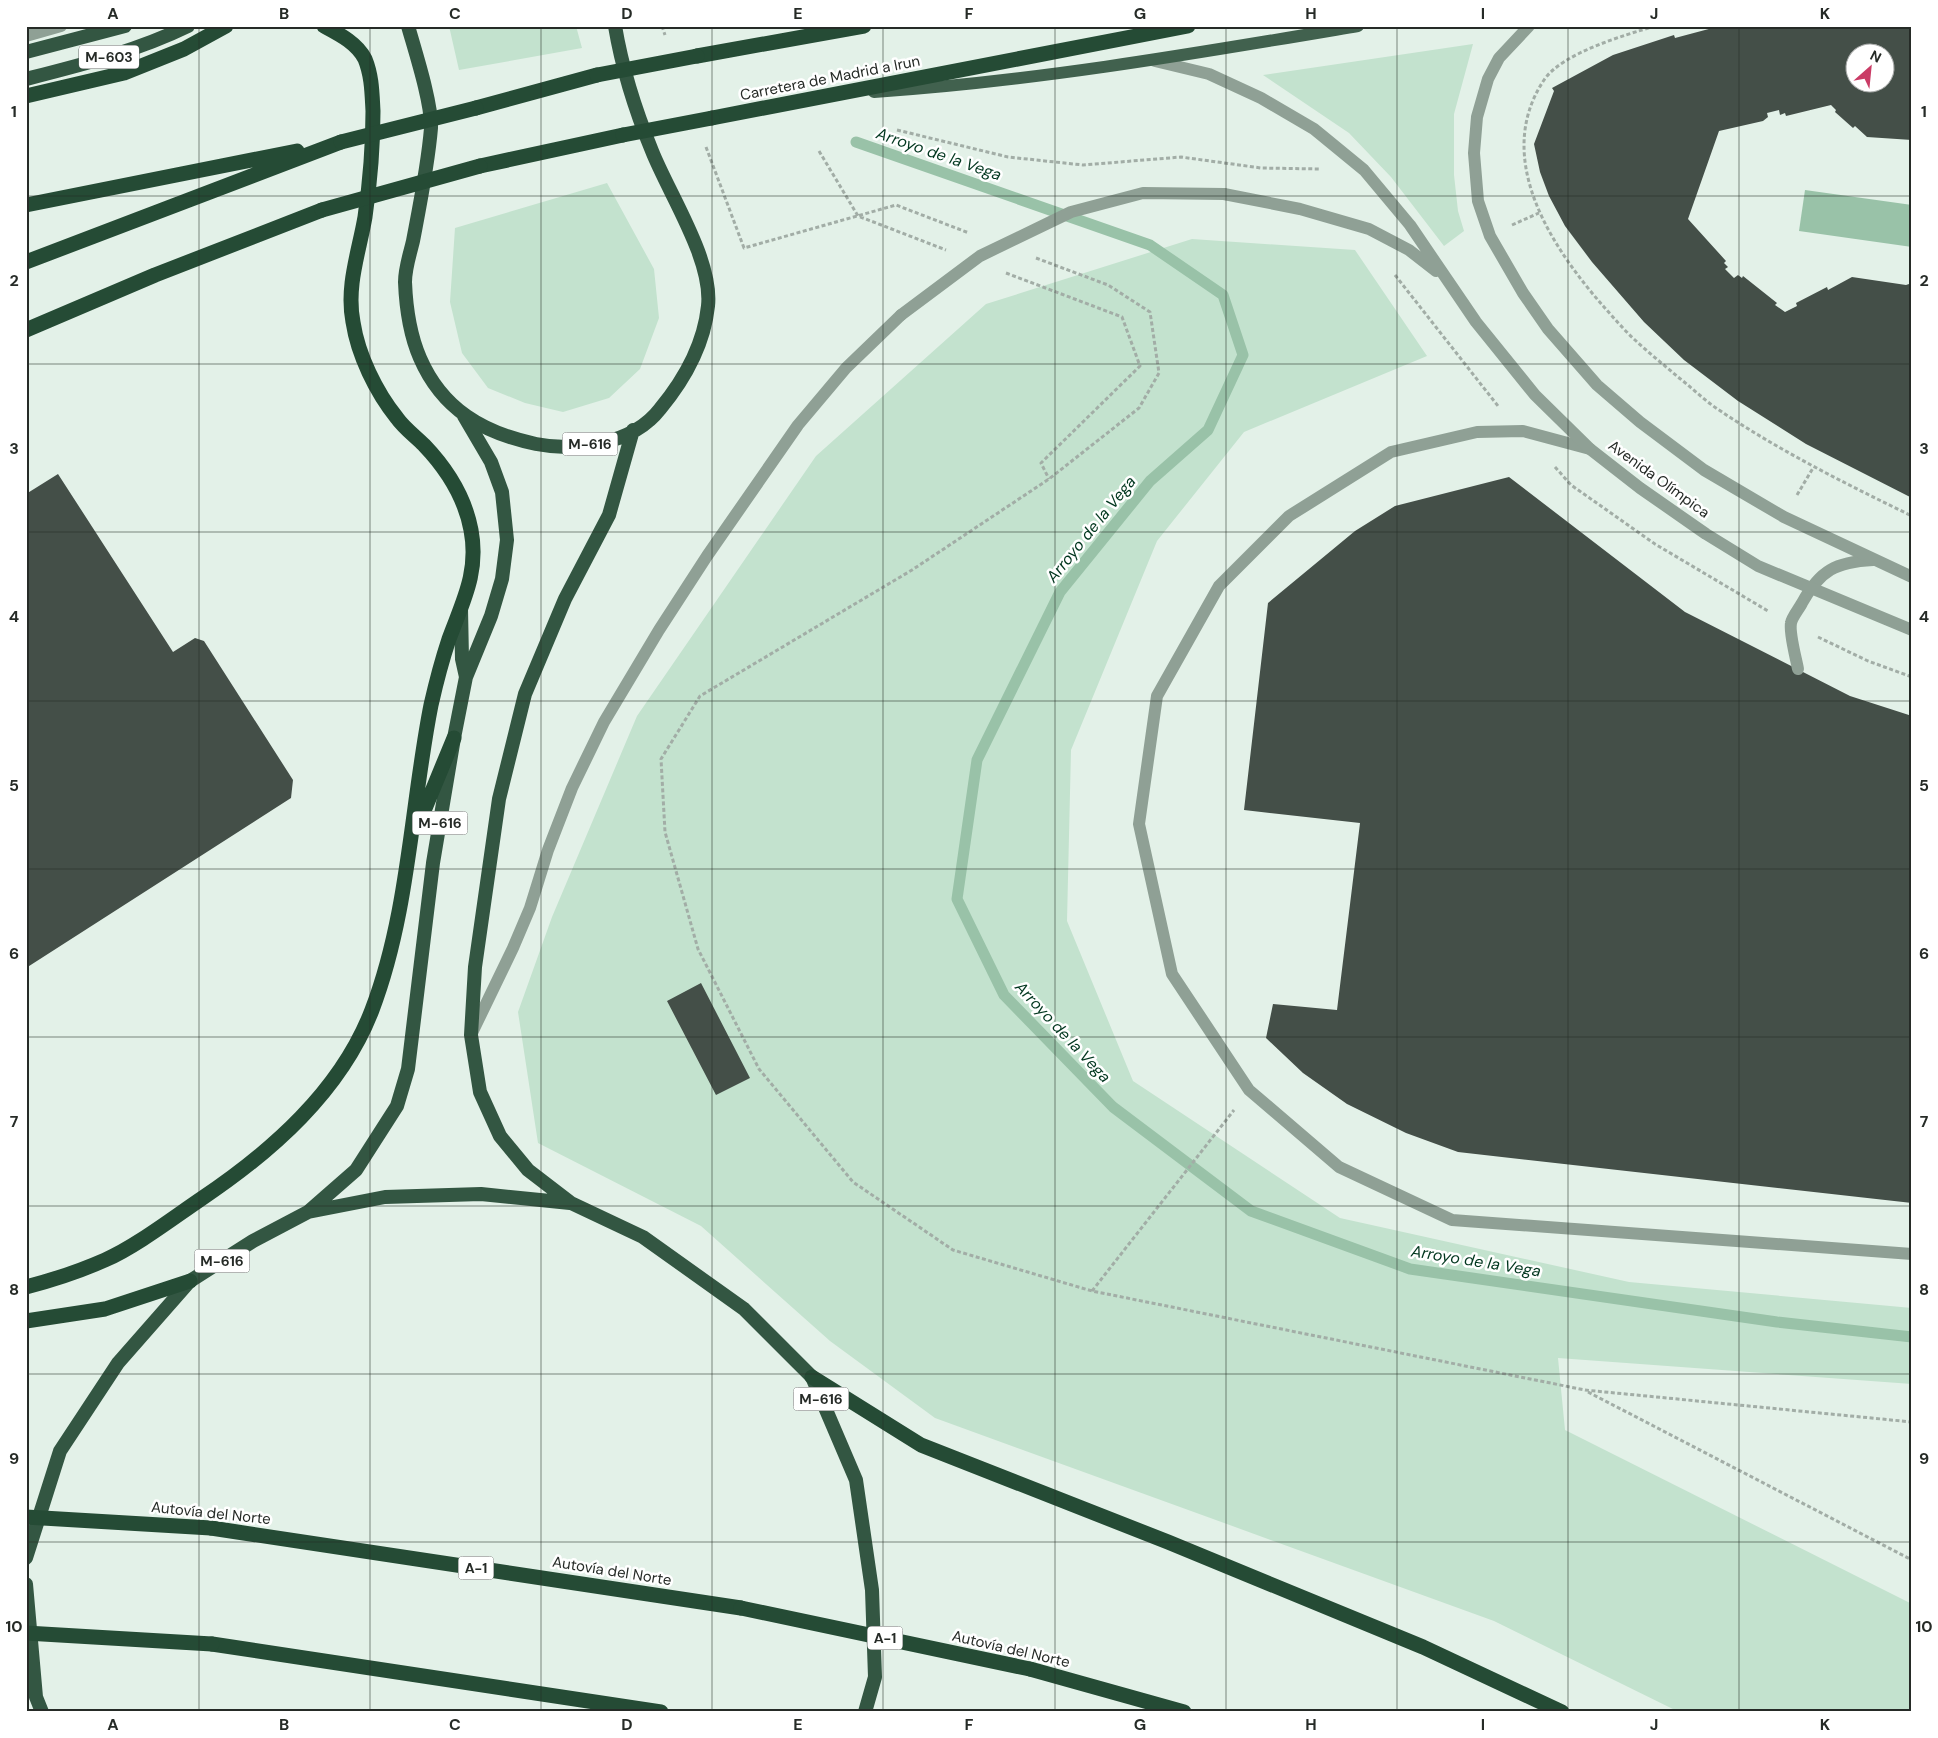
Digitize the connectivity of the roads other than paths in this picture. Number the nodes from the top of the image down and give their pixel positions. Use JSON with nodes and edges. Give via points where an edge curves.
{"nodes":[{"id":1,"x":61,"y":26,"type":"edge"},
{"id":2,"x":125,"y":26,"type":"edge"},
{"id":3,"x":188,"y":26,"type":"edge"},
{"id":4,"x":226,"y":26,"type":"edge"},
{"id":5,"x":324,"y":26,"type":"edge"},
{"id":6,"x":615,"y":26,"type":"edge"},
{"id":7,"x":850,"y":26,"type":"edge"},
{"id":8,"x":864,"y":26,"type":"edge"},
{"id":9,"x":1188,"y":26,"type":"edge"},
{"id":10,"x":1358,"y":26,"type":"edge"},
{"id":11,"x":1529,"y":26,"type":"edge"},
{"id":12,"x":407,"y":27,"type":"edge"},
{"id":13,"x":831,"y":31,"type":"junction"},
{"id":14,"x":26,"y":36,"type":"edge"},
{"id":15,"x":26,"y":52,"type":"edge"},
{"id":16,"x":1155,"y":61,"type":"junction"},
{"id":17,"x":26,"y":79,"type":"edge"},
{"id":18,"x":839,"y":95,"type":"junction"},
{"id":19,"x":26,"y":96,"type":"edge"},
{"id":20,"x":340,"y":142,"type":"junction"},
{"id":21,"x":26,"y":205,"type":"edge"},
{"id":22,"x":26,"y":262,"type":"edge"},
{"id":23,"x":1446,"y":278,"type":"junction"},
{"id":24,"x":26,"y":330,"type":"edge"},
{"id":25,"x":463,"y":415,"type":"junction"},
{"id":26,"x":633,"y":430,"type":"junction"},
{"id":27,"x":1590,"y":449,"type":"junction"},
{"id":28,"x":1873,"y":560,"type":"junction"},
{"id":29,"x":1912,"y":577,"type":"edge"},
{"id":30,"x":1810,"y":589,"type":"junction"},
{"id":31,"x":461,"y":608,"type":"junction"},
{"id":32,"x":1912,"y":630,"type":"edge"},
{"id":33,"x":1798,"y":669,"type":"dead end"},
{"id":34,"x":466,"y":677,"type":"junction"},
{"id":35,"x":454,"y":738,"type":"junction"},
{"id":36,"x":410,"y":844,"type":"junction"},
{"id":37,"x":471,"y":1035,"type":"junction"},
{"id":38,"x":571,"y":1203,"type":"junction"},
{"id":39,"x":308,"y":1212,"type":"junction"},
{"id":40,"x":1912,"y":1254,"type":"edge"},
{"id":41,"x":190,"y":1281,"type":"junction"},
{"id":42,"x":26,"y":1287,"type":"edge"},
{"id":43,"x":26,"y":1321,"type":"edge"},
{"id":44,"x":812,"y":1377,"type":"junction"},
{"id":45,"x":26,"y":1517,"type":"edge"},
{"id":46,"x":26,"y":1558,"type":"edge"},
{"id":47,"x":26,"y":1584,"type":"edge"},
{"id":48,"x":26,"y":1633,"type":"edge"},
{"id":49,"x":42,"y":1712,"type":"edge"},
{"id":50,"x":661,"y":1712,"type":"edge"},
{"id":51,"x":865,"y":1712,"type":"edge"},
{"id":52,"x":1184,"y":1712,"type":"edge"},
{"id":53,"x":1562,"y":1712,"type":"edge"}],
"edges":[{"from":1,"to":14,"type":"street"},
{"from":2,"to":15,"type":"highway","number":"M-603"},
{"from":3,"to":17,"type":"highway","number":"M-603","via":[[100,60]]},
{"from":4,"to":19,"type":"highway","via":[[184,49],[124,73]]},
{"from":5,"to":31,"type":"highway","via":[[344,36],[364,57],[372,84],[373,152],[351,287],[352,321],[362,355],[392,411],[427,448],[464,502],[474,554],[471,583]]},
{"from":6,"to":26,"type":"highway","number":"M-616","via":[[633,97],[651,150],[704,269],[708,305],[700,339],[675,391],[654,416]]},
{"from":7,"to":13,"type":"main road"},
{"from":8,"to":13,"type":"highway"},
{"from":9,"to":18,"type":"highway","name":"Carretera de Madrid a Irun"},
{"from":10,"to":16,"type":"main road"},
{"from":11,"to":28,"type":"street","via":[[1499,58],[1488,79],[1477,117],[1474,153],[1478,201],[1490,236],[1523,294],[1548,329],[1597,385],[1640,422],[1712,475],[1784,517]]},
{"from":12,"to":25,"type":"highway","number":"M-616","via":[[422,76],[431,125],[405,279],[408,318],[420,358],[442,396]]},
{"from":13,"to":20,"type":"highway","bridge":true,"via":[[597,75]]},
{"from":16,"to":18,"type":"main road","via":[[941,88]]},
{"from":16,"to":23,"type":"street","name":"Avenida Olímpica","via":[[1209,74],[1314,128],[1364,170],[1410,225]]},
{"from":18,"to":24,"type":"highway","name":"Carretera de Madrid a Irun","bridge":true,"via":[[623,135],[480,166],[322,210],[155,275]]},
{"from":20,"to":21,"type":"highway"},
{"from":20,"to":22,"type":"highway"},
{"from":23,"to":27,"type":"street","name":"Avenida Olímpica","via":[[1476,322],[1535,395]]},
{"from":23,"to":37,"type":"street","bridge":true,"via":[[1410,250],[1369,229],[1300,209],[1224,194],[1143,193],[1071,212],[980,256],[901,315],[846,368],[798,425],[707,556],[604,722],[572,788],[519,932]]},
{"from":25,"to":26,"type":"highway","number":"M-616","via":[[503,437],[540,445],[602,443]]},
{"from":25,"to":34,"type":"highway","number":"M-616","via":[[491,462],[502,492],[507,540],[502,579],[491,616]]},
{"from":26,"to":37,"type":"highway","number":"M-616","via":[[609,515],[565,599],[525,694],[499,799],[475,967]]},
{"from":27,"to":30,"type":"street","name":"Avenida Olímpica","via":[[1640,488],[1714,538],[1758,566]]},
{"from":27,"to":40,"type":"street","via":[[1523,431],[1477,432],[1391,452],[1288,516],[1219,586],[1157,696],[1138,824],[1172,974],[1249,1090],[1339,1167],[1452,1220]]},
{"from":28,"to":29,"type":"street"},
{"from":28,"to":30,"type":"street","via":[[1836,564]]},
{"from":30,"to":32,"type":"street","name":"Avenida Olímpica"},
{"from":30,"to":33,"type":"street","via":[[1791,624]]},
{"from":31,"to":34,"type":"highway","via":[[462,659]]},
{"from":31,"to":36,"type":"highway","via":[[432,704]]},
{"from":34,"to":35,"type":"highway","number":"M-616"},
{"from":35,"to":36,"type":"highway"},
{"from":35,"to":39,"type":"highway","number":"M-616","via":[[433,863],[408,1069],[397,1106],[356,1170]]},
{"from":36,"to":42,"type":"highway","via":[[386,966],[371,1014],[327,1088],[296,1123],[244,1170],[177,1215],[108,1260]]},
{"from":37,"to":38,"type":"highway","number":"M-616","via":[[480,1092],[500,1136],[528,1170]]},
{"from":38,"to":39,"type":"highway","number":"M-616","via":[[481,1194],[385,1197]]},
{"from":38,"to":44,"type":"highway","number":"M-616","via":[[643,1238],[744,1309]]},
{"from":39,"to":41,"type":"highway","number":"M-616"},
{"from":41,"to":43,"type":"highway","via":[[105,1309]]},
{"from":41,"to":46,"type":"highway","number":"M-616","via":[[118,1363],[60,1451]]},
{"from":44,"to":51,"type":"highway","number":"M-616","via":[[856,1480],[872,1590],[875,1677]]},
{"from":44,"to":53,"type":"highway","via":[[921,1445],[1414,1643]]},
{"from":45,"to":52,"type":"highway","name":"Autovía del Norte","number":"A-1","bridge":true,"via":[[211,1528],[741,1608],[1030,1669]]},
{"from":47,"to":49,"type":"highway","via":[[36,1697]]},
{"from":48,"to":50,"type":"highway","bridge":true,"via":[[212,1644]]}]}
